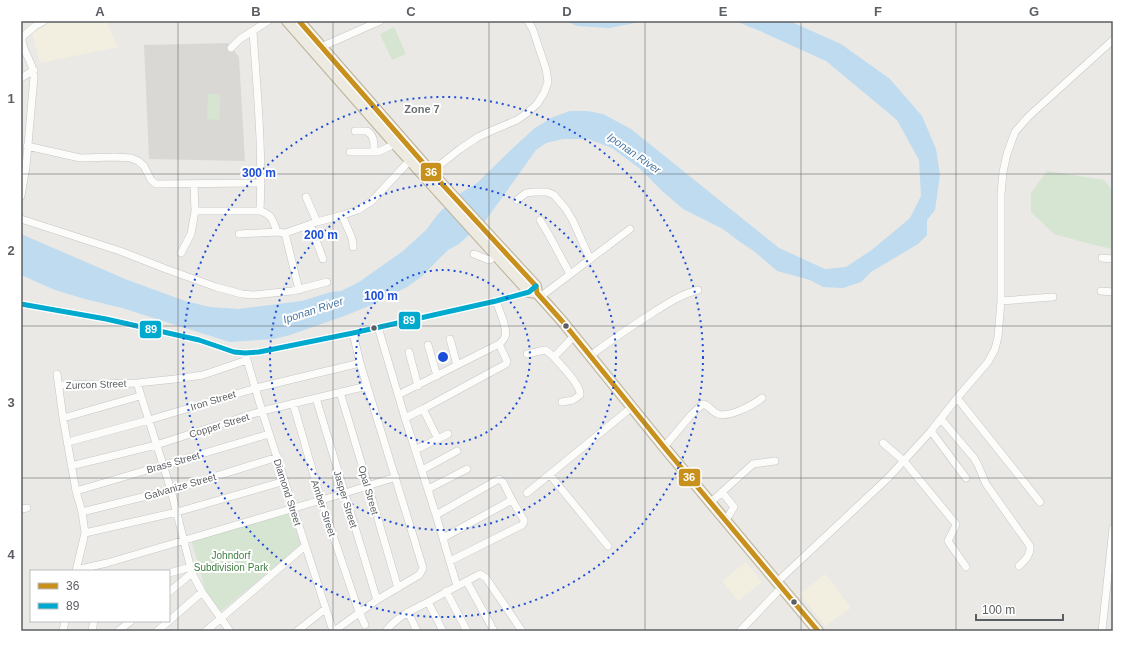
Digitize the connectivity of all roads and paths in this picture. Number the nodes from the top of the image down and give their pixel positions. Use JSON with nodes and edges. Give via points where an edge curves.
{"nodes":[{"id":1,"x":268,"y":21,"type":"edge"},
{"id":2,"x":287,"y":21,"type":"edge"},
{"id":3,"x":299,"y":21,"type":"edge"},
{"id":4,"x":380,"y":21,"type":"edge"},
{"id":5,"x":528,"y":21,"type":"edge"},
{"id":6,"x":41,"y":22,"type":"edge"},
{"id":7,"x":253,"y":31,"type":"junction"},
{"id":8,"x":21,"y":36,"type":"edge"},
{"id":9,"x":1113,"y":40,"type":"edge"},
{"id":10,"x":321,"y":47,"type":"junction"},
{"id":11,"x":231,"y":48,"type":"dead end"},
{"id":12,"x":24,"y":53,"type":"edge"},
{"id":13,"x":34,"y":70,"type":"junction"},
{"id":14,"x":21,"y":78,"type":"edge"},
{"id":15,"x":355,"y":131,"type":"dead end"},
{"id":16,"x":395,"y":144,"type":"junction"},
{"id":17,"x":27,"y":146,"type":"junction"},
{"id":18,"x":350,"y":152,"type":"dead end"},
{"id":19,"x":374,"y":152,"type":"junction"},
{"id":20,"x":413,"y":157,"type":"junction"},
{"id":21,"x":432,"y":172,"type":"junction"},
{"id":22,"x":194,"y":184,"type":"junction"},
{"id":23,"x":261,"y":184,"type":"junction"},
{"id":24,"x":442,"y":189,"type":"junction"},
{"id":25,"x":21,"y":196,"type":"edge"},
{"id":26,"x":306,"y":197,"type":"dead end"},
{"id":27,"x":517,"y":200,"type":"dead end"},
{"id":28,"x":195,"y":210,"type":"junction"},
{"id":29,"x":260,"y":211,"type":"junction"},
{"id":30,"x":343,"y":215,"type":"junction"},
{"id":31,"x":21,"y":219,"type":"edge"},
{"id":32,"x":540,"y":220,"type":"dead end"},
{"id":33,"x":314,"y":223,"type":"junction"},
{"id":34,"x":630,"y":229,"type":"dead end"},
{"id":35,"x":281,"y":232,"type":"junction"},
{"id":36,"x":239,"y":234,"type":"dead end"},
{"id":37,"x":353,"y":247,"type":"dead end"},
{"id":38,"x":181,"y":253,"type":"dead end"},
{"id":39,"x":474,"y":254,"type":"dead end"},
{"id":40,"x":496,"y":256,"type":"junction"},
{"id":41,"x":1102,"y":258,"type":"dead end"},
{"id":42,"x":323,"y":259,"type":"dead end"},
{"id":43,"x":590,"y":259,"type":"junction"},
{"id":44,"x":1113,"y":259,"type":"edge"},
{"id":45,"x":570,"y":274,"type":"junction"},
{"id":46,"x":327,"y":282,"type":"dead end"},
{"id":47,"x":299,"y":290,"type":"junction"},
{"id":48,"x":698,"y":290,"type":"dead end"},
{"id":49,"x":1101,"y":291,"type":"dead end"},
{"id":50,"x":536,"y":292,"type":"junction"},
{"id":51,"x":1113,"y":292,"type":"edge"},
{"id":52,"x":1053,"y":297,"type":"dead end"},
{"id":53,"x":496,"y":301,"type":"junction"},
{"id":54,"x":1001,"y":301,"type":"junction"},
{"id":55,"x":21,"y":304,"type":"edge"},
{"id":56,"x":378,"y":327,"type":"junction"},
{"id":57,"x":352,"y":333,"type":"junction"},
{"id":58,"x":574,"y":336,"type":"junction"},
{"id":59,"x":450,"y":339,"type":"dead end"},
{"id":60,"x":499,"y":344,"type":"junction"},
{"id":61,"x":428,"y":345,"type":"dead end"},
{"id":62,"x":409,"y":352,"type":"dead end"},
{"id":63,"x":245,"y":353,"type":"junction"},
{"id":64,"x":527,"y":354,"type":"dead end"},
{"id":65,"x":590,"y":356,"type":"junction"},
{"id":66,"x":554,"y":357,"type":"junction"},
{"id":67,"x":247,"y":360,"type":"junction"},
{"id":68,"x":360,"y":363,"type":"junction"},
{"id":69,"x":457,"y":365,"type":"junction"},
{"id":70,"x":57,"y":374,"type":"dead end"},
{"id":71,"x":437,"y":376,"type":"junction"},
{"id":72,"x":137,"y":382,"type":"junction"},
{"id":73,"x":59,"y":385,"type":"junction"},
{"id":74,"x":367,"y":386,"type":"junction"},
{"id":75,"x":418,"y":386,"type":"junction"},
{"id":76,"x":256,"y":388,"type":"junction"},
{"id":77,"x":340,"y":392,"type":"junction"},
{"id":78,"x":398,"y":395,"type":"junction"},
{"id":79,"x":140,"y":396,"type":"junction"},
{"id":80,"x":316,"y":398,"type":"junction"},
{"id":81,"x":762,"y":398,"type":"dead end"},
{"id":82,"x":957,"y":398,"type":"junction"},
{"id":83,"x":562,"y":402,"type":"dead end"},
{"id":84,"x":293,"y":403,"type":"junction"},
{"id":85,"x":632,"y":407,"type":"junction"},
{"id":86,"x":423,"y":409,"type":"junction"},
{"id":87,"x":262,"y":411,"type":"junction"},
{"id":88,"x":63,"y":418,"type":"junction"},
{"id":89,"x":405,"y":418,"type":"junction"},
{"id":90,"x":940,"y":419,"type":"junction"},
{"id":91,"x":149,"y":420,"type":"junction"},
{"id":92,"x":931,"y":431,"type":"junction"},
{"id":93,"x":270,"y":434,"type":"junction"},
{"id":94,"x":448,"y":434,"type":"dead end"},
{"id":95,"x":438,"y":439,"type":"junction"},
{"id":96,"x":68,"y":442,"type":"junction"},
{"id":97,"x":883,"y":443,"type":"dead end"},
{"id":98,"x":156,"y":444,"type":"junction"},
{"id":99,"x":664,"y":447,"type":"junction"},
{"id":100,"x":415,"y":450,"type":"junction"},
{"id":101,"x":457,"y":451,"type":"dead end"},
{"id":102,"x":278,"y":457,"type":"junction"},
{"id":103,"x":775,"y":461,"type":"dead end"},
{"id":104,"x":904,"y":461,"type":"junction"},
{"id":105,"x":164,"y":465,"type":"junction"},
{"id":106,"x":71,"y":466,"type":"junction"},
{"id":107,"x":467,"y":469,"type":"dead end"},
{"id":108,"x":422,"y":470,"type":"junction"},
{"id":109,"x":550,"y":475,"type":"junction"},
{"id":110,"x":396,"y":477,"type":"junction"},
{"id":111,"x":966,"y":478,"type":"dead end"},
{"id":112,"x":285,"y":481,"type":"junction"},
{"id":113,"x":368,"y":485,"type":"junction"},
{"id":114,"x":171,"y":490,"type":"junction"},
{"id":115,"x":428,"y":490,"type":"junction"},
{"id":116,"x":76,"y":491,"type":"junction"},
{"id":117,"x":722,"y":492,"type":"junction"},
{"id":118,"x":344,"y":493,"type":"junction"},
{"id":119,"x":527,"y":493,"type":"dead end"},
{"id":120,"x":321,"y":500,"type":"junction"},
{"id":121,"x":512,"y":500,"type":"junction"},
{"id":122,"x":710,"y":502,"type":"junction"},
{"id":123,"x":1040,"y":502,"type":"dead end"},
{"id":124,"x":294,"y":508,"type":"junction"},
{"id":125,"x":82,"y":512,"type":"junction"},
{"id":126,"x":177,"y":512,"type":"junction"},
{"id":127,"x":436,"y":515,"type":"junction"},
{"id":128,"x":726,"y":520,"type":"junction"},
{"id":129,"x":1113,"y":528,"type":"edge"},
{"id":130,"x":85,"y":533,"type":"junction"},
{"id":131,"x":443,"y":538,"type":"junction"},
{"id":132,"x":185,"y":540,"type":"junction"},
{"id":133,"x":305,"y":546,"type":"junction"},
{"id":134,"x":608,"y":546,"type":"dead end"},
{"id":135,"x":450,"y":561,"type":"junction"},
{"id":136,"x":1019,"y":566,"type":"dead end"},
{"id":137,"x":106,"y":567,"type":"edge"},
{"id":138,"x":966,"y":567,"type":"dead end"},
{"id":139,"x":76,"y":570,"type":"edge"},
{"id":140,"x":84,"y":570,"type":"edge"},
{"id":141,"x":192,"y":570,"type":"junction"},
{"id":142,"x":170,"y":573,"type":"edge"},
{"id":143,"x":467,"y":582,"type":"junction"},
{"id":144,"x":779,"y":585,"type":"junction"},
{"id":145,"x":457,"y":586,"type":"junction"},
{"id":146,"x":398,"y":588,"type":"junction"},
{"id":147,"x":170,"y":591,"type":"edge"},
{"id":148,"x":446,"y":591,"type":"junction"},
{"id":149,"x":202,"y":592,"type":"junction"},
{"id":150,"x":377,"y":600,"type":"junction"},
{"id":151,"x":428,"y":602,"type":"junction"},
{"id":152,"x":325,"y":609,"type":"junction"},
{"id":153,"x":359,"y":612,"type":"junction"},
{"id":154,"x":408,"y":612,"type":"junction"},
{"id":155,"x":220,"y":619,"type":"junction"},
{"id":156,"x":170,"y":620,"type":"edge"},
{"id":157,"x":130,"y":622,"type":"edge"},
{"id":158,"x":168,"y":622,"type":"edge"},
{"id":159,"x":365,"y":625,"type":"dead end"},
{"id":160,"x":387,"y":630,"type":"edge"},
{"id":161,"x":118,"y":631,"type":"edge"},
{"id":162,"x":157,"y":631,"type":"edge"},
{"id":163,"x":206,"y":631,"type":"edge"},
{"id":164,"x":230,"y":631,"type":"edge"},
{"id":165,"x":297,"y":631,"type":"edge"},
{"id":166,"x":333,"y":631,"type":"edge"},
{"id":167,"x":417,"y":631,"type":"edge"},
{"id":168,"x":442,"y":631,"type":"edge"},
{"id":169,"x":467,"y":631,"type":"edge"},
{"id":170,"x":494,"y":631,"type":"edge"},
{"id":171,"x":522,"y":631,"type":"edge"},
{"id":172,"x":740,"y":631,"type":"edge"},
{"id":173,"x":818,"y":631,"type":"edge"},
{"id":174,"x":1102,"y":631,"type":"edge"}],
"edges":[{"from":1,"to":7,"type":"street"},
{"from":2,"to":16,"type":"highway"},
{"from":3,"to":10,"type":"highway"},
{"from":4,"to":10,"type":"street"},
{"from":5,"to":21,"type":"street","via":[[546,69],[548,82],[544,93],[527,114],[478,137]]},
{"from":6,"to":8,"type":"street"},
{"from":7,"to":11,"type":"street"},
{"from":7,"to":23,"type":"street"},
{"from":8,"to":12,"type":"street"},
{"from":9,"to":54,"type":"street","via":[[1029,116],[1015,132],[1007,154],[1001,194]]},
{"from":10,"to":20,"type":"highway"},
{"from":12,"to":13,"type":"street"},
{"from":13,"to":14,"type":"street"},
{"from":13,"to":17,"type":"street"},
{"from":15,"to":19,"type":"street","via":[[367,131],[372,134]]},
{"from":16,"to":19,"type":"street"},
{"from":16,"to":20,"type":"highway"},
{"from":17,"to":22,"type":"street","via":[[80,158],[131,158],[144,166],[156,184]]},
{"from":17,"to":25,"type":"street"},
{"from":18,"to":19,"type":"street"},
{"from":20,"to":21,"type":"highway"},
{"from":20,"to":24,"type":"highway"},
{"from":20,"to":30,"type":"street","via":[[372,201],[358,210]]},
{"from":21,"to":24,"type":"highway"},
{"from":22,"to":23,"type":"street"},
{"from":22,"to":28,"type":"street"},
{"from":23,"to":29,"type":"street"},
{"from":24,"to":40,"type":"highway"},
{"from":24,"to":50,"type":"highway","via":[[496,243]]},
{"from":26,"to":33,"type":"street"},
{"from":27,"to":43,"type":"street","via":[[526,193],[547,192],[554,195],[566,208]]},
{"from":28,"to":29,"type":"street"},
{"from":28,"to":38,"type":"street","via":[[191,234]]},
{"from":29,"to":35,"type":"street","via":[[272,217]]},
{"from":30,"to":33,"type":"street"},
{"from":30,"to":37,"type":"street","via":[[346,227],[353,238]]},
{"from":31,"to":47,"type":"street","via":[[120,251],[231,292],[253,295]]},
{"from":32,"to":45,"type":"street"},
{"from":33,"to":35,"type":"street"},
{"from":33,"to":42,"type":"street"},
{"from":34,"to":43,"type":"street"},
{"from":35,"to":36,"type":"street"},
{"from":35,"to":47,"type":"street"},
{"from":39,"to":40,"type":"street","via":[[489,260]]},
{"from":40,"to":50,"type":"highway"},
{"from":41,"to":44,"type":"street"},
{"from":43,"to":45,"type":"street"},
{"from":45,"to":50,"type":"street"},
{"from":46,"to":47,"type":"street"},
{"from":48,"to":65,"type":"street","via":[[686,293],[665,305]]},
{"from":49,"to":51,"type":"street"},
{"from":50,"to":53,"type":"street"},
{"from":50,"to":58,"type":"highway"},
{"from":52,"to":54,"type":"street"},
{"from":53,"to":56,"type":"street"},
{"from":53,"to":60,"type":"street","via":[[506,330],[505,338]]},
{"from":54,"to":82,"type":"street","via":[[995,349],[984,367]]},
{"from":55,"to":63,"type":"street","via":[[106,319]]},
{"from":56,"to":57,"type":"street"},
{"from":56,"to":78,"type":"street"},
{"from":57,"to":63,"type":"street"},
{"from":57,"to":68,"type":"street"},
{"from":58,"to":65,"type":"highway"},
{"from":58,"to":66,"type":"street"},
{"from":59,"to":69,"type":"street"},
{"from":60,"to":69,"type":"street"},
{"from":60,"to":86,"type":"street","via":[[506,364]]},
{"from":61,"to":71,"type":"street"},
{"from":62,"to":75,"type":"street"},
{"from":63,"to":67,"type":"street","name":"Diamond Street"},
{"from":64,"to":66,"type":"street","via":[[545,350]]},
{"from":65,"to":85,"type":"highway"},
{"from":66,"to":83,"type":"street","via":[[580,391],[580,395],[573,400]]},
{"from":67,"to":72,"type":"street","name":"Zurcon Street","via":[[203,375]]},
{"from":67,"to":76,"type":"street","name":"Diamond Street"},
{"from":68,"to":74,"type":"street"},
{"from":68,"to":76,"type":"street","name":"Iron Street"},
{"from":69,"to":71,"type":"street"},
{"from":70,"to":73,"type":"street"},
{"from":71,"to":75,"type":"street"},
{"from":72,"to":73,"type":"street","name":"Zurcon Street"},
{"from":72,"to":79,"type":"street"},
{"from":73,"to":88,"type":"street","name":"Zurcon Street"},
{"from":74,"to":77,"type":"street","name":"Copper Street"},
{"from":74,"to":110,"type":"street"},
{"from":75,"to":78,"type":"street"},
{"from":76,"to":87,"type":"street","name":"Diamond Street"},
{"from":76,"to":91,"type":"street","name":"Iron Street"},
{"from":77,"to":80,"type":"street","name":"Copper Street"},
{"from":77,"to":113,"type":"street","name":"Opal Street"},
{"from":78,"to":89,"type":"street"},
{"from":79,"to":88,"type":"street"},
{"from":79,"to":91,"type":"street"},
{"from":80,"to":84,"type":"street","name":"Copper Street"},
{"from":80,"to":118,"type":"street","name":"Jasper Street"},
{"from":81,"to":99,"type":"street","via":[[746,409],[723,415],[703,404]]},
{"from":82,"to":90,"type":"street"},
{"from":82,"to":123,"type":"street"},
{"from":84,"to":87,"type":"street","name":"Copper Street"},
{"from":84,"to":120,"type":"street","name":"Amber Street"},
{"from":85,"to":99,"type":"highway"},
{"from":85,"to":109,"type":"street"},
{"from":86,"to":89,"type":"street"},
{"from":86,"to":95,"type":"street"},
{"from":87,"to":93,"type":"street","name":"Diamond Street"},
{"from":87,"to":98,"type":"street","name":"Copper Street"},
{"from":88,"to":96,"type":"street","name":"Zurcon Street"},
{"from":89,"to":100,"type":"street"},
{"from":90,"to":92,"type":"street"},
{"from":90,"to":136,"type":"street","via":[[974,458],[986,484],[1030,546],[1031,551]]},
{"from":91,"to":96,"type":"street","name":"Iron Street"},
{"from":91,"to":98,"type":"street"},
{"from":92,"to":104,"type":"street"},
{"from":92,"to":111,"type":"street"},
{"from":93,"to":102,"type":"street","name":"Diamond Street"},
{"from":93,"to":105,"type":"street","name":"Brass Street"},
{"from":94,"to":95,"type":"street"},
{"from":95,"to":100,"type":"street"},
{"from":96,"to":106,"type":"street","name":"Zurcon Street"},
{"from":97,"to":104,"type":"street"},
{"from":98,"to":105,"type":"street"},
{"from":98,"to":106,"type":"street","name":"Copper Street"},
{"from":99,"to":122,"type":"highway"},
{"from":100,"to":108,"type":"street"},
{"from":101,"to":108,"type":"street"},
{"from":102,"to":112,"type":"street","name":"Diamond Street"},
{"from":102,"to":114,"type":"street","name":"Galvanize Street"},
{"from":103,"to":117,"type":"street","via":[[753,464]]},
{"from":104,"to":138,"type":"street","via":[[955,523],[948,541]]},
{"from":104,"to":144,"type":"street"},
{"from":105,"to":114,"type":"street"},
{"from":105,"to":116,"type":"street","name":"Brass Street"},
{"from":106,"to":116,"type":"street","name":"Zurcon Street"},
{"from":107,"to":115,"type":"street"},
{"from":108,"to":115,"type":"street"},
{"from":109,"to":119,"type":"street"},
{"from":109,"to":134,"type":"street"},
{"from":110,"to":113,"type":"street"},
{"from":110,"to":146,"type":"street","via":[[423,568],[419,575]]},
{"from":112,"to":124,"type":"street","name":"Diamond Street"},
{"from":112,"to":126,"type":"street"},
{"from":113,"to":118,"type":"street"},
{"from":113,"to":146,"type":"street","name":"Opal Street"},
{"from":114,"to":125,"type":"street","name":"Galvanize Street"},
{"from":114,"to":126,"type":"street"},
{"from":115,"to":127,"type":"street"},
{"from":116,"to":125,"type":"street","name":"Zurcon Street"},
{"from":117,"to":122,"type":"street"},
{"from":117,"to":128,"type":"street","via":[[734,507]]},
{"from":118,"to":120,"type":"street"},
{"from":118,"to":150,"type":"street","name":"Jasper Street"},
{"from":120,"to":124,"type":"street"},
{"from":120,"to":153,"type":"street","name":"Amber Street"},
{"from":121,"to":127,"type":"street","via":[[500,479]]},
{"from":121,"to":131,"type":"street"},
{"from":121,"to":135,"type":"street","via":[[524,520],[522,525]]},
{"from":122,"to":128,"type":"highway"},
{"from":124,"to":132,"type":"street"},
{"from":124,"to":133,"type":"street","name":"Diamond Street"},
{"from":125,"to":130,"type":"street","name":"Zurcon Street"},
{"from":126,"to":130,"type":"street"},
{"from":126,"to":132,"type":"street"},
{"from":127,"to":131,"type":"street"},
{"from":128,"to":144,"type":"highway"},
{"from":129,"to":174,"type":"street"},
{"from":130,"to":139,"type":"street","name":"Zurcon Street"},
{"from":131,"to":135,"type":"street"},
{"from":132,"to":137,"type":"street"},
{"from":132,"to":141,"type":"street"},
{"from":133,"to":152,"type":"street","name":"Diamond Street"},
{"from":133,"to":155,"type":"street"},
{"from":135,"to":145,"type":"street"},
{"from":137,"to":140,"type":"street"},
{"from":141,"to":142,"type":"street"},
{"from":141,"to":147,"type":"street"},
{"from":141,"to":149,"type":"street"},
{"from":143,"to":145,"type":"street"},
{"from":143,"to":170,"type":"street"},
{"from":143,"to":171,"type":"street","via":[[480,574],[486,578]]},
{"from":144,"to":172,"type":"street"},
{"from":144,"to":173,"type":"highway"},
{"from":145,"to":148,"type":"street"},
{"from":146,"to":150,"type":"street"},
{"from":148,"to":151,"type":"street"},
{"from":148,"to":169,"type":"street"},
{"from":149,"to":155,"type":"street"},
{"from":149,"to":156,"type":"street"},
{"from":150,"to":153,"type":"street"},
{"from":151,"to":154,"type":"street"},
{"from":151,"to":168,"type":"street"},
{"from":152,"to":165,"type":"street"},
{"from":152,"to":166,"type":"street","name":"Diamond Street"},
{"from":153,"to":159,"type":"street","name":"Amber Street"},
{"from":153,"to":166,"type":"street"},
{"from":154,"to":160,"type":"street","via":[[394,621]]},
{"from":154,"to":167,"type":"street"},
{"from":155,"to":163,"type":"street"},
{"from":155,"to":164,"type":"street"},
{"from":157,"to":161,"type":"street"},
{"from":158,"to":162,"type":"street"}]}
